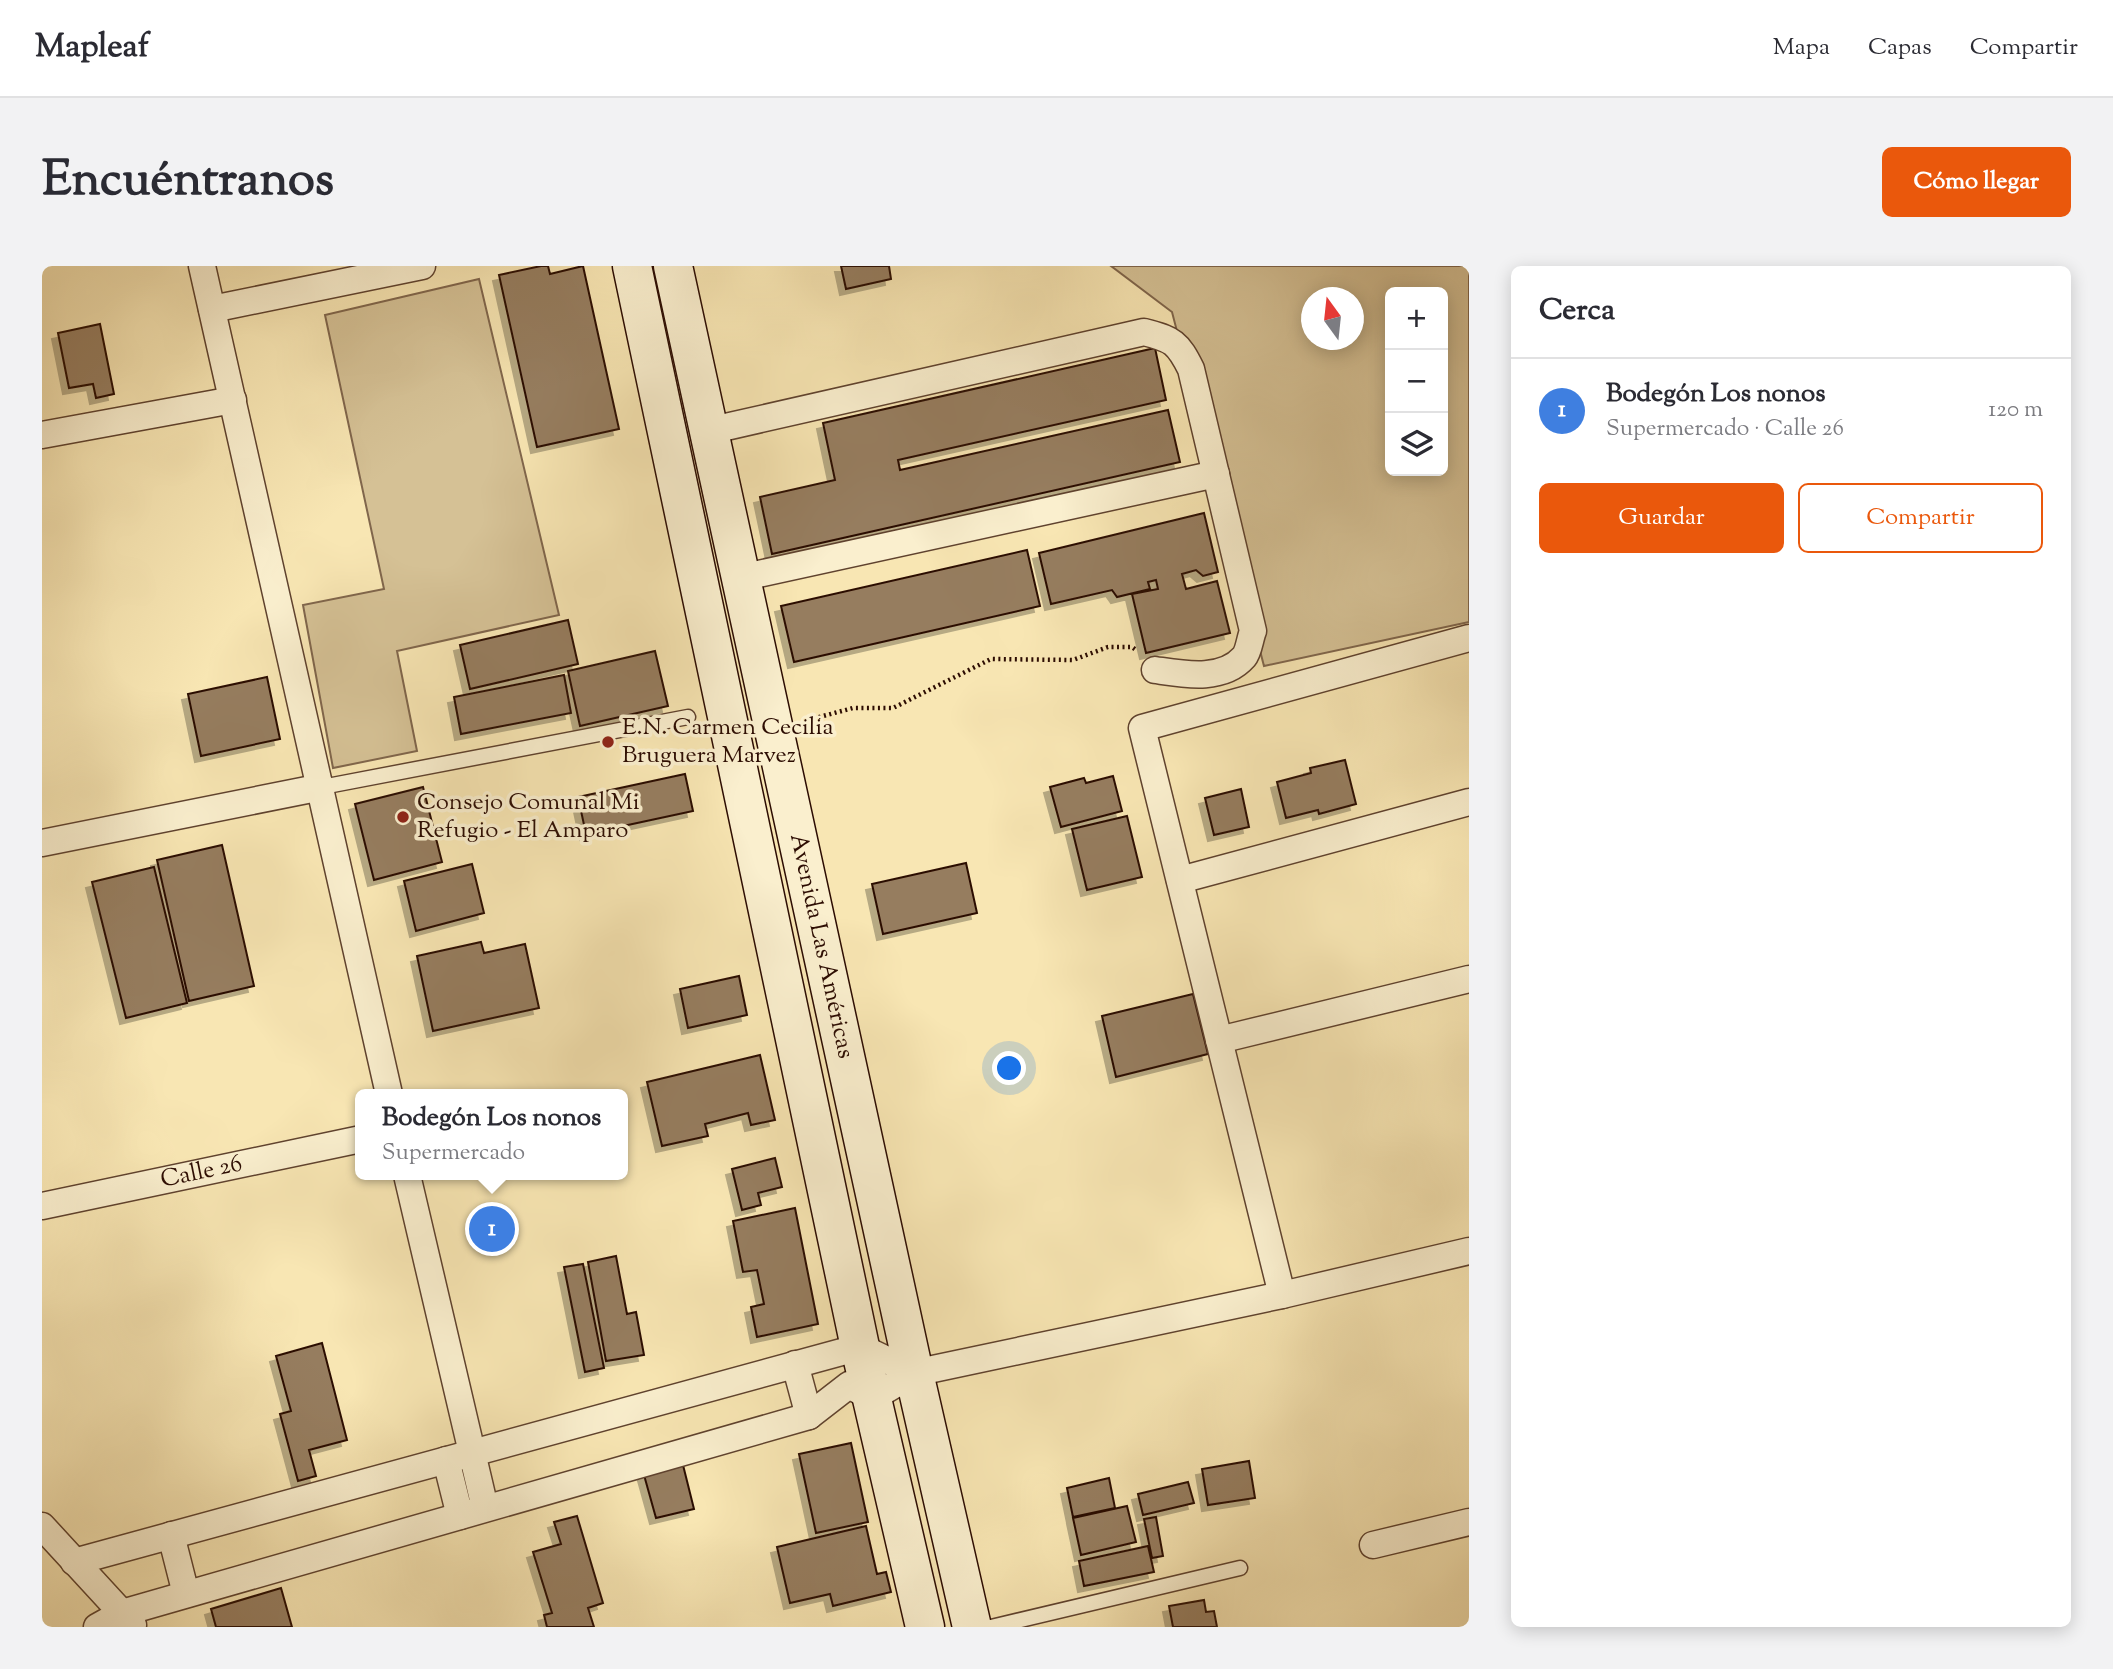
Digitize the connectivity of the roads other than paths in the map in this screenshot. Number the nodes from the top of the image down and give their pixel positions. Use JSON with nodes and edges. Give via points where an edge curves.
{"nodes":[{"id":1,"x":202,"y":266,"type":"edge"},
{"id":2,"x":422,"y":266,"type":"edge"},
{"id":3,"x":632,"y":266,"type":"edge"},
{"id":4,"x":673,"y":266,"type":"edge"},
{"id":5,"x":212,"y":309,"type":"junction"},
{"id":6,"x":233,"y":400,"type":"junction"},
{"id":7,"x":708,"y":431,"type":"junction"},
{"id":8,"x":42,"y":435,"type":"edge"},
{"id":9,"x":1216,"y":474,"type":"junction"},
{"id":10,"x":740,"y":578,"type":"junction"},
{"id":11,"x":1469,"y":638,"type":"edge"},
{"id":12,"x":1155,"y":670,"type":"road end"},
{"id":13,"x":688,"y":717,"type":"dead end"},
{"id":14,"x":322,"y":788,"type":"junction"},
{"id":15,"x":1469,"y":802,"type":"edge"},
{"id":16,"x":42,"y":843,"type":"edge"},
{"id":17,"x":1180,"y":880,"type":"junction"},
{"id":18,"x":1469,"y":979,"type":"edge"},
{"id":19,"x":1219,"y":1040,"type":"junction"},
{"id":20,"x":388,"y":1089,"type":"edge"},
{"id":21,"x":355,"y":1140,"type":"edge"},
{"id":22,"x":408,"y":1180,"type":"edge"},
{"id":23,"x":42,"y":1206,"type":"edge"},
{"id":24,"x":1469,"y":1251,"type":"edge"},
{"id":25,"x":1282,"y":1295,"type":"junction"},
{"id":26,"x":860,"y":1347,"type":"junction"},
{"id":27,"x":795,"y":1364,"type":"junction"},
{"id":28,"x":914,"y":1373,"type":"junction"},
{"id":29,"x":872,"y":1398,"type":"junction"},
{"id":30,"x":809,"y":1416,"type":"junction"},
{"id":31,"x":471,"y":1452,"type":"junction"},
{"id":32,"x":446,"y":1460,"type":"junction"},
{"id":33,"x":485,"y":1508,"type":"junction"},
{"id":34,"x":460,"y":1516,"type":"junction"},
{"id":35,"x":1469,"y":1522,"type":"edge"},
{"id":36,"x":42,"y":1526,"type":"edge"},
{"id":37,"x":171,"y":1535,"type":"junction"},
{"id":38,"x":1373,"y":1545,"type":"dead end"},
{"id":39,"x":74,"y":1562,"type":"junction"},
{"id":40,"x":1240,"y":1568,"type":"dead end"},
{"id":41,"x":186,"y":1594,"type":"junction"},
{"id":42,"x":128,"y":1620,"type":"edge"},
{"id":43,"x":97,"y":1627,"type":"edge"},
{"id":44,"x":925,"y":1627,"type":"edge"},
{"id":45,"x":972,"y":1627,"type":"edge"},
{"id":46,"x":991,"y":1627,"type":"edge"}],
"edges":[{"from":1,"to":5,"type":"street"},
{"from":2,"to":5,"type":"street"},
{"from":3,"to":26,"type":"main road","name":"Avenida Las Américas"},
{"from":4,"to":7,"type":"main road","name":"Avenida Las Américas"},
{"from":5,"to":6,"type":"street"},
{"from":6,"to":8,"type":"street"},
{"from":6,"to":14,"type":"street"},
{"from":7,"to":9,"type":"street","via":[[1144,332],[1180,347],[1191,369]]},
{"from":7,"to":10,"type":"main road","name":"Avenida Las Américas"},
{"from":9,"to":10,"type":"street"},
{"from":9,"to":12,"type":"street","via":[[1253,631],[1245,656],[1224,670],[1197,675]]},
{"from":10,"to":28,"type":"main road","name":"Avenida Las Américas"},
{"from":11,"to":17,"type":"street","via":[[1142,727]]},
{"from":13,"to":14,"type":"lane"},
{"from":14,"to":16,"type":"street"},
{"from":14,"to":20,"type":"street"},
{"from":15,"to":17,"type":"street"},
{"from":17,"to":19,"type":"street"},
{"from":18,"to":19,"type":"street"},
{"from":19,"to":25,"type":"street"},
{"from":21,"to":23,"type":"street","name":"Calle 26"},
{"from":22,"to":31,"type":"street"},
{"from":24,"to":25,"type":"street"},
{"from":25,"to":28,"type":"street"},
{"from":26,"to":27,"type":"street"},
{"from":26,"to":28,"type":"street"},
{"from":26,"to":29,"type":"main road","name":"Avenida Las Américas"},
{"from":27,"to":30,"type":"street"},
{"from":27,"to":31,"type":"street"},
{"from":28,"to":29,"type":"street"},
{"from":28,"to":45,"type":"main road","name":"Avenida Las Américas"},
{"from":29,"to":30,"type":"street","via":[[849,1385]]},
{"from":29,"to":44,"type":"main road","name":"Avenida Las Américas"},
{"from":30,"to":33,"type":"street"},
{"from":31,"to":32,"type":"street"},
{"from":31,"to":33,"type":"street"},
{"from":32,"to":34,"type":"street"},
{"from":32,"to":37,"type":"street"},
{"from":33,"to":34,"type":"street"},
{"from":34,"to":41,"type":"street"},
{"from":35,"to":38,"type":"street"},
{"from":36,"to":39,"type":"street"},
{"from":37,"to":39,"type":"street"},
{"from":37,"to":41,"type":"street"},
{"from":39,"to":42,"type":"street"},
{"from":40,"to":46,"type":"lane"},
{"from":41,"to":42,"type":"street"},
{"from":42,"to":43,"type":"street"}]}
